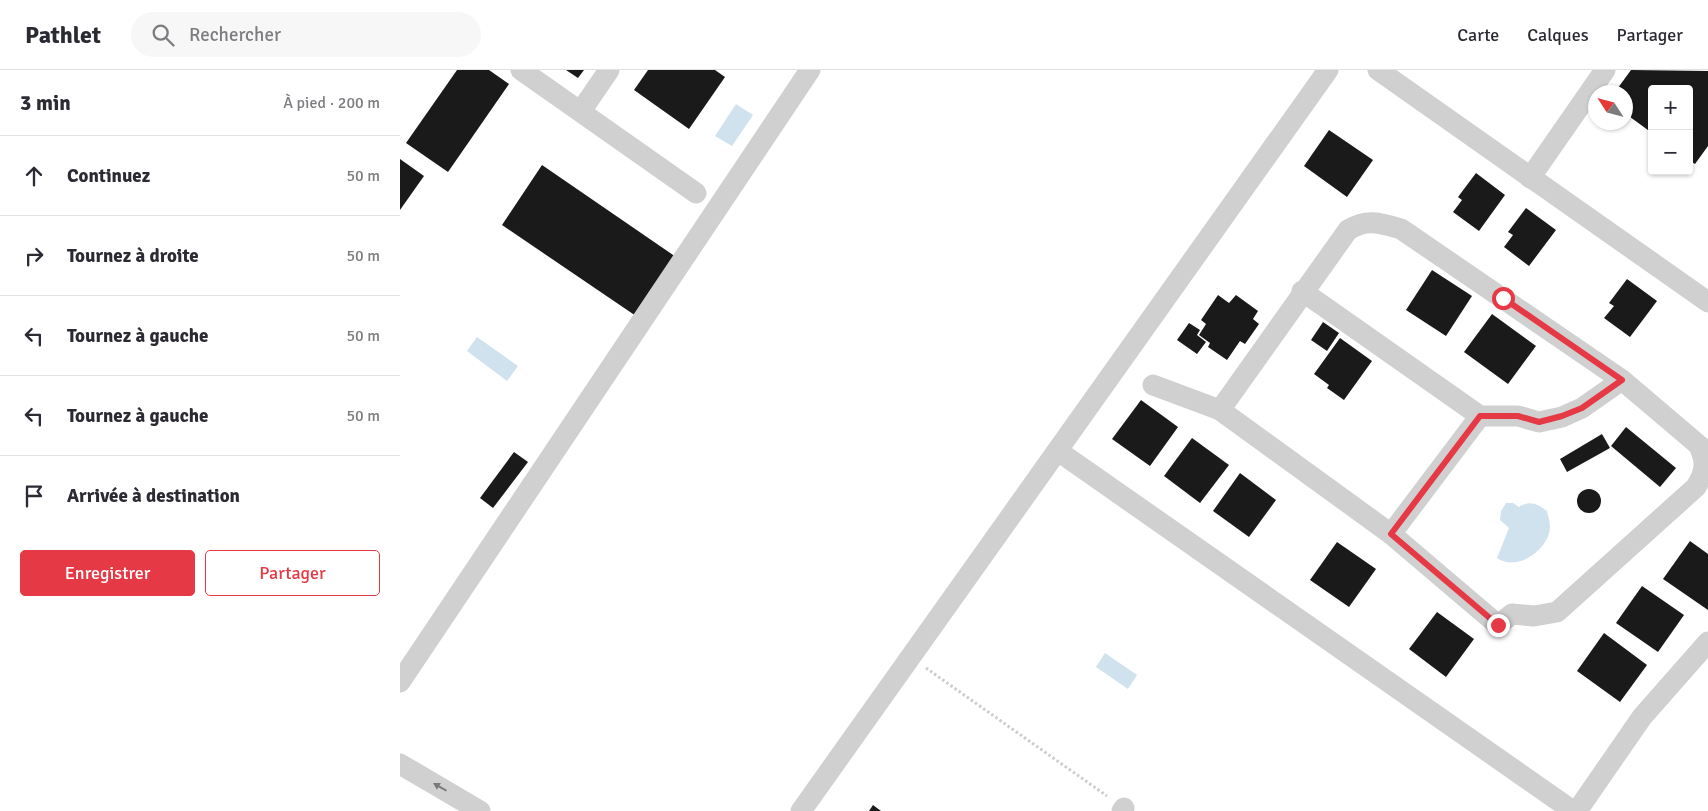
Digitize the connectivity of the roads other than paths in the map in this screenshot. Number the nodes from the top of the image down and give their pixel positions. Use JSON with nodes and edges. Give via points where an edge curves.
{"nodes":[{"id":1,"x":521,"y":70,"type":"edge"},
{"id":2,"x":609,"y":70,"type":"edge"},
{"id":3,"x":810,"y":70,"type":"edge"},
{"id":4,"x":1328,"y":70,"type":"edge"},
{"id":5,"x":1378,"y":70,"type":"edge"},
{"id":6,"x":1606,"y":70,"type":"edge"},
{"id":7,"x":581,"y":112,"type":"junction"},
{"id":8,"x":1530,"y":178,"type":"junction"},
{"id":9,"x":696,"y":193,"type":"dead end"},
{"id":10,"x":1302,"y":291,"type":"junction"},
{"id":11,"x":1708,"y":302,"type":"edge"},
{"id":12,"x":1622,"y":380,"type":"junction"},
{"id":13,"x":1153,"y":385,"type":"dead end"},
{"id":14,"x":1220,"y":410,"type":"junction"},
{"id":15,"x":1480,"y":416,"type":"junction"},
{"id":16,"x":1703,"y":450,"type":"edge"},
{"id":17,"x":1058,"y":451,"type":"junction"},
{"id":18,"x":1391,"y":534,"type":"junction"},
{"id":19,"x":1708,"y":642,"type":"edge"},
{"id":20,"x":400,"y":682,"type":"edge"},
{"id":21,"x":400,"y":764,"type":"edge"},
{"id":22,"x":480,"y":811,"type":"edge"},
{"id":23,"x":801,"y":811,"type":"edge"},
{"id":24,"x":1573,"y":811,"type":"edge"},
{"id":25,"x":1578,"y":811,"type":"edge"}],
"edges":[{"from":1,"to":7,"type":"street"},
{"from":2,"to":7,"type":"street"},
{"from":3,"to":20,"type":"street"},
{"from":4,"to":17,"type":"street"},
{"from":5,"to":8,"type":"street"},
{"from":6,"to":8,"type":"street"},
{"from":7,"to":9,"type":"street"},
{"from":8,"to":11,"type":"street"},
{"from":10,"to":12,"type":"street","via":[[1348,230],[1378,221],[1401,230]]},
{"from":10,"to":14,"type":"street"},
{"from":10,"to":15,"type":"street"},
{"from":12,"to":15,"type":"street","via":[[1582,408],[1539,422],[1518,416]]},
{"from":12,"to":16,"type":"street"},
{"from":13,"to":14,"type":"street"},
{"from":14,"to":18,"type":"street"},
{"from":15,"to":18,"type":"street"},
{"from":16,"to":18,"type":"street","via":[[1705,466],[1696,487],[1557,612],[1534,616],[1512,614],[1498,625]]},
{"from":17,"to":23,"type":"street"},
{"from":17,"to":24,"type":"street"},
{"from":19,"to":25,"type":"street","via":[[1642,717]]},
{"from":22,"to":21,"type":"street","one_way":true}]}
